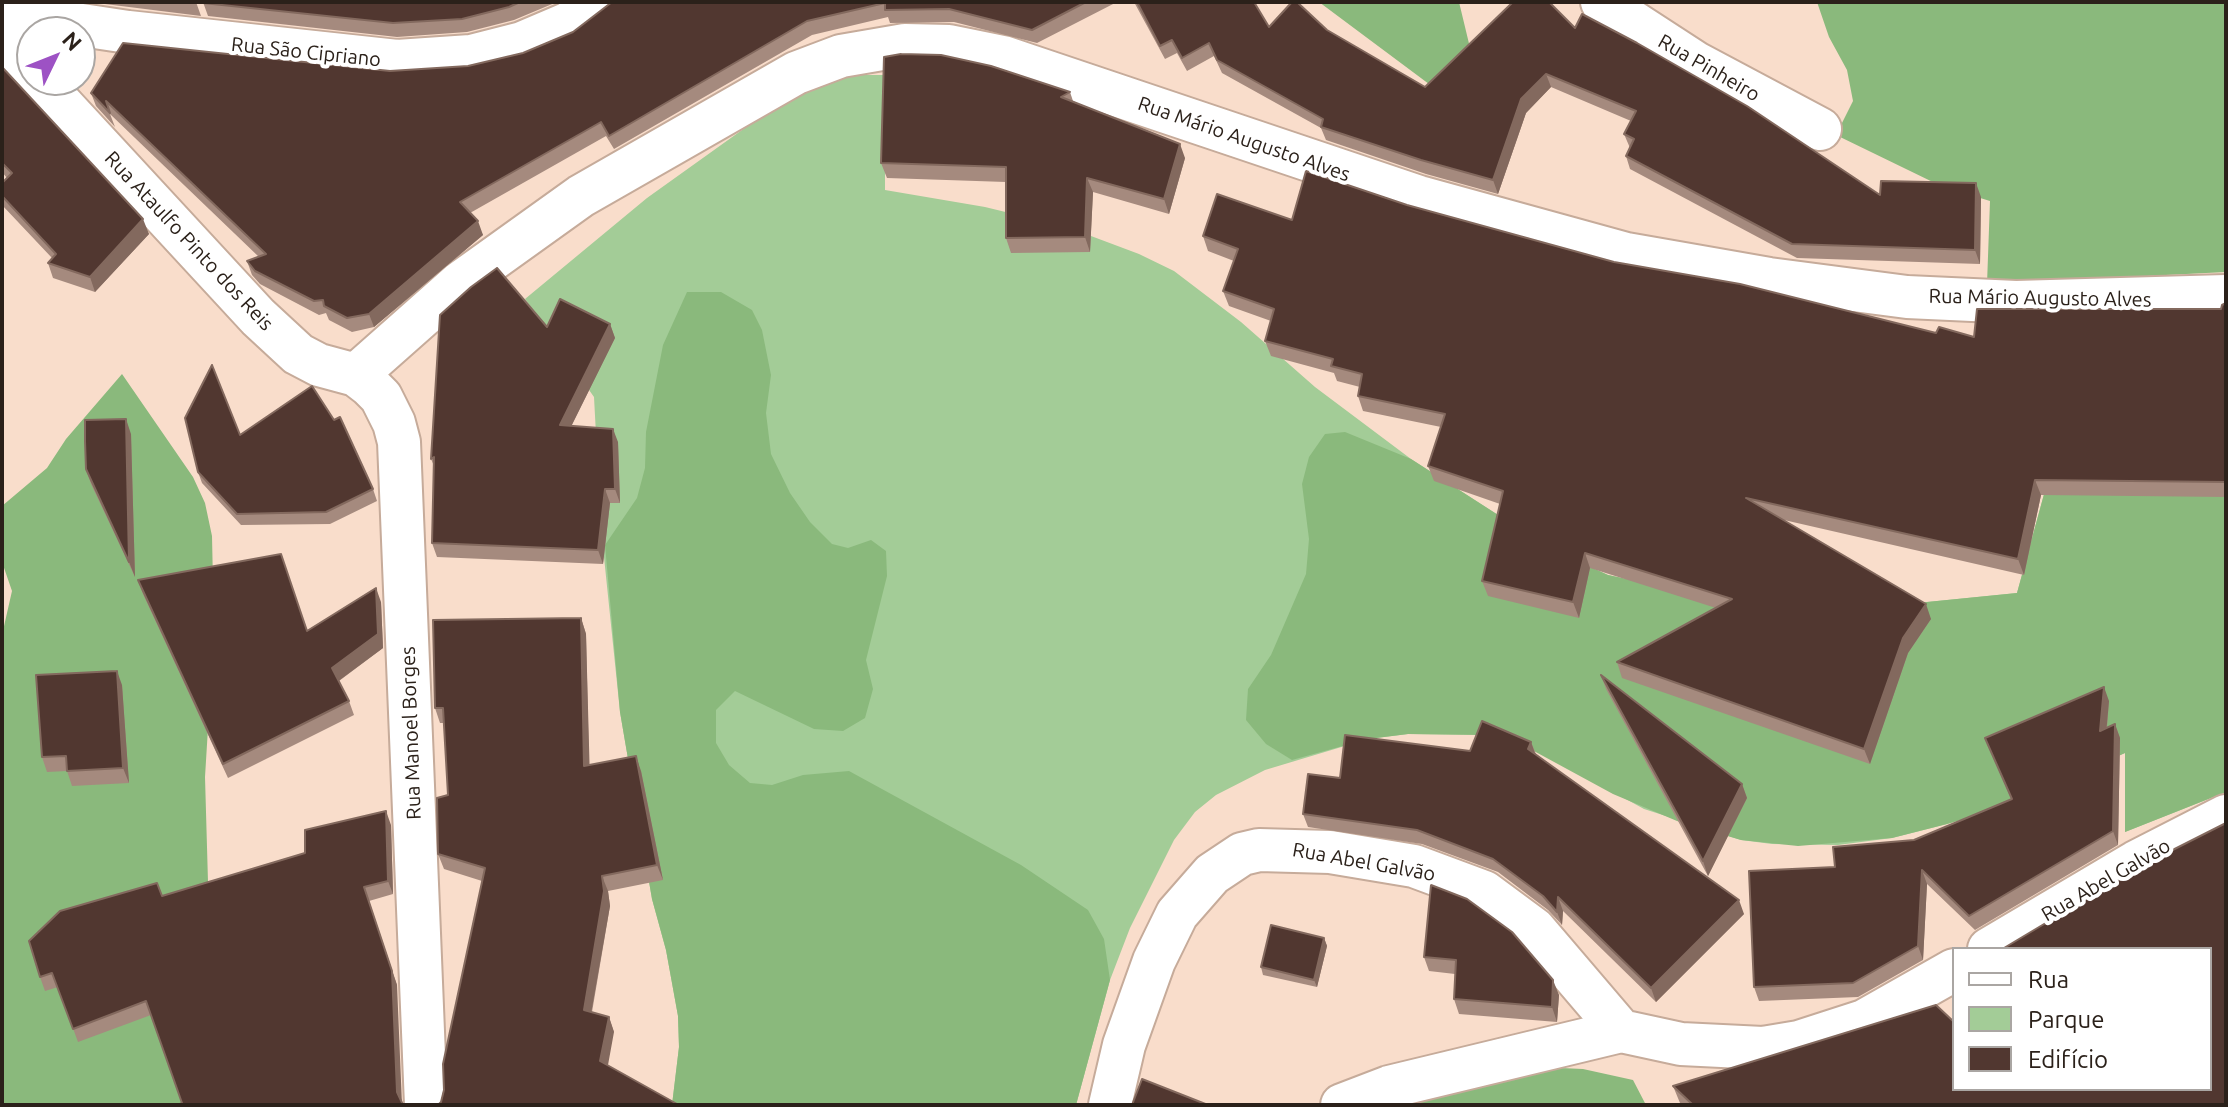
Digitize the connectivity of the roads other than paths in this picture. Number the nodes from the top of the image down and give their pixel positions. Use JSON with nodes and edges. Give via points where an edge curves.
{"nodes":[{"id":1,"x":599,"y":2,"type":"edge"},
{"id":2,"x":1602,"y":2,"type":"edge"},
{"id":3,"x":2,"y":13,"type":"edge"},
{"id":4,"x":2,"y":40,"type":"edge"},
{"id":5,"x":16,"y":55,"type":"edge"},
{"id":6,"x":54,"y":96,"type":"edge"},
{"id":7,"x":1820,"y":129,"type":"dead end"},
{"id":8,"x":2226,"y":296,"type":"edge"},
{"id":9,"x":356,"y":375,"type":"junction"},
{"id":10,"x":2226,"y":816,"type":"edge"},
{"id":11,"x":1992,"y":947,"type":"edge"},
{"id":12,"x":1952,"y":971,"type":"edge"},
{"id":13,"x":1621,"y":1031,"type":"junction"},
{"id":14,"x":426,"y":1105,"type":"edge"},
{"id":15,"x":1110,"y":1105,"type":"edge"},
{"id":16,"x":1342,"y":1105,"type":"edge"}],
"edges":[{"from":1,"to":3,"type":"street","name":"Rua São Cipriano","via":[[569,23],[522,43],[471,56],[397,61]]},
{"from":2,"to":7,"type":"street","name":"Rua Pinheiro","via":[[1696,63]]},
{"from":4,"to":5,"type":"street"},
{"from":6,"to":9,"type":"street","name":"Rua Ataulfo Pinto dos Reis","via":[[258,317],[311,362]]},
{"from":8,"to":9,"type":"street","name":"Rua Mário Augusto Alves","via":[[2016,302],[1907,297],[1626,254],[1419,197],[1003,57],[949,46],[905,45],[841,56],[796,73],[581,196],[461,282]]},
{"from":9,"to":14,"type":"street","name":"Rua Manoel Borges","via":[[389,409],[399,442]]},
{"from":10,"to":11,"type":"street","name":"Rua Abel Galvão"},
{"from":12,"to":13,"type":"street","via":[[1864,1021],[1799,1042],[1721,1048]]},
{"from":13,"to":15,"type":"street","name":"Rua Abel Galvão","via":[[1534,929],[1484,892],[1414,866],[1330,852],[1259,850],[1242,854],[1212,874],[1177,914],[1139,1003]]},
{"from":13,"to":16,"type":"street","via":[[1389,1087]]}]}
